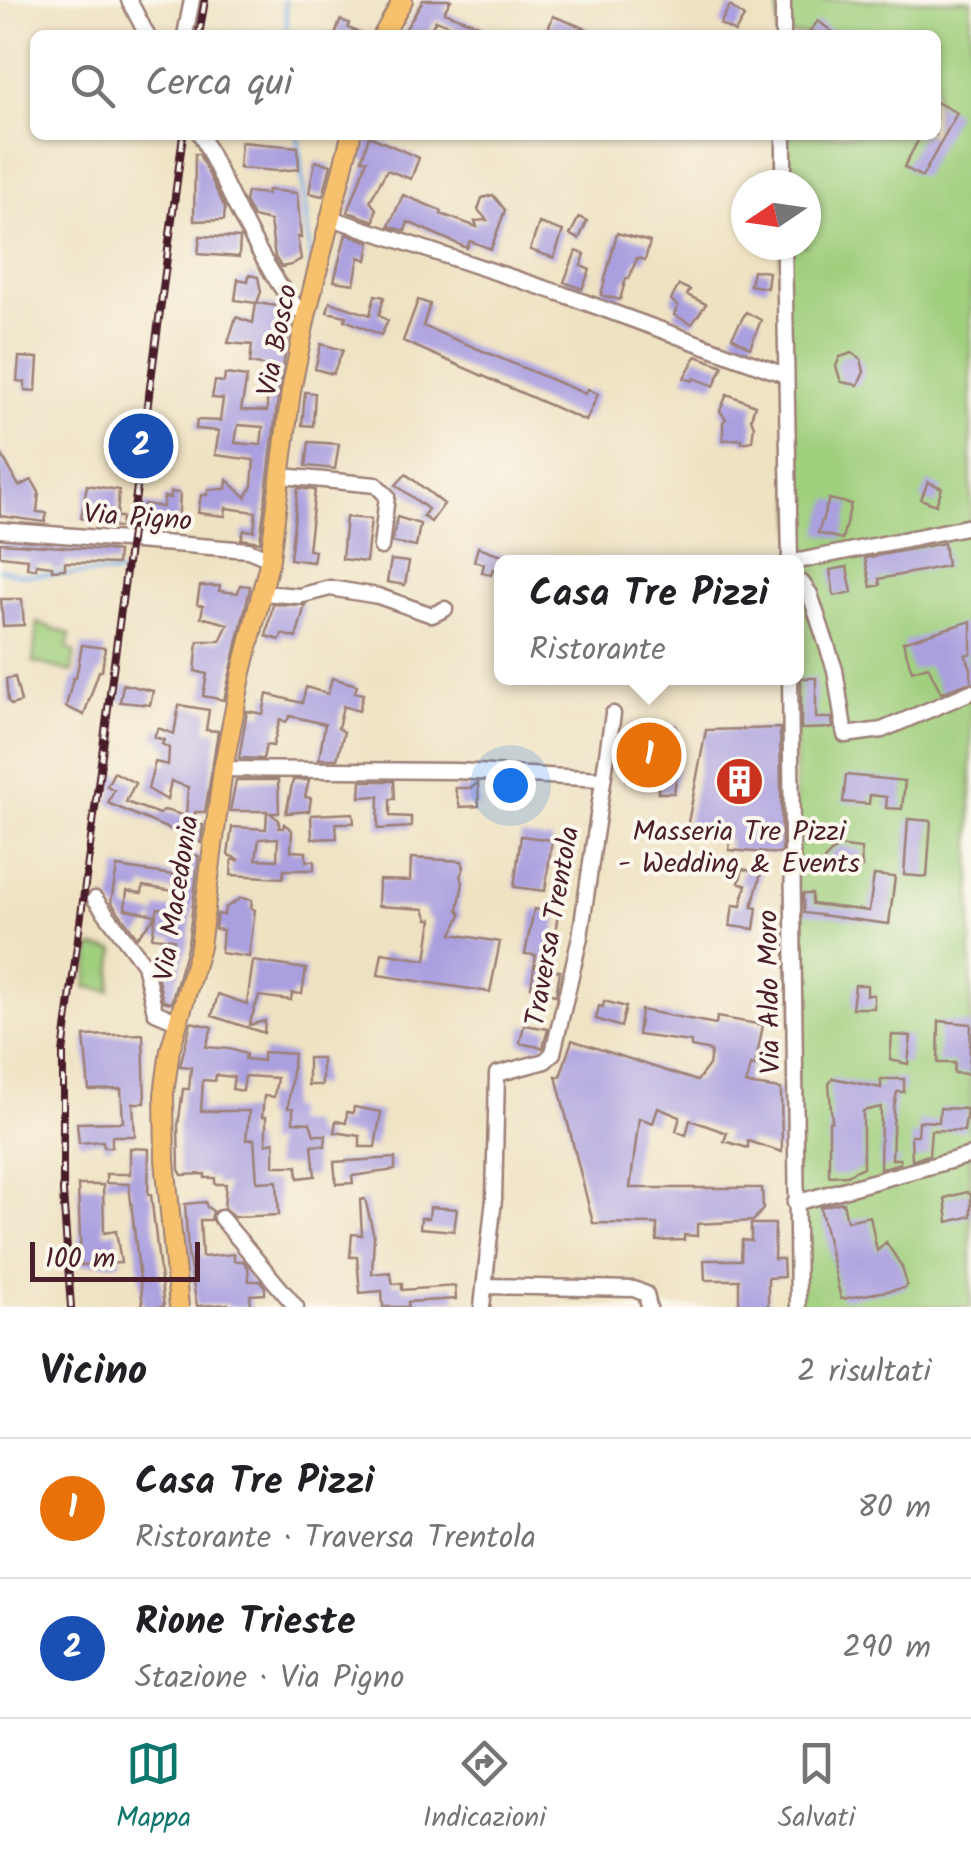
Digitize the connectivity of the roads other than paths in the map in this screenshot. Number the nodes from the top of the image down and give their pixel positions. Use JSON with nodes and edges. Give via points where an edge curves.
{"nodes":[{"id":1,"x":129,"y":0,"type":"edge"},
{"id":2,"x":192,"y":0,"type":"edge"},
{"id":3,"x":403,"y":0,"type":"edge"},
{"id":4,"x":783,"y":0,"type":"edge"},
{"id":5,"x":144,"y":30,"type":"edge"},
{"id":6,"x":186,"y":30,"type":"edge"},
{"id":7,"x":386,"y":30,"type":"edge"},
{"id":8,"x":784,"y":30,"type":"edge"},
{"id":9,"x":204,"y":140,"type":"edge"},
{"id":10,"x":350,"y":140,"type":"edge"},
{"id":11,"x":784,"y":140,"type":"edge"},
{"id":12,"x":784,"y":170,"type":"edge"},
{"id":13,"x":332,"y":218,"type":"junction"},
{"id":14,"x":784,"y":260,"type":"edge"},
{"id":15,"x":306,"y":316,"type":"junction"},
{"id":16,"x":785,"y":375,"type":"junction"},
{"id":17,"x":282,"y":476,"type":"junction"},
{"id":18,"x":971,"y":526,"type":"edge"},
{"id":19,"x":0,"y":530,"type":"edge"},
{"id":20,"x":381,"y":546,"type":"dead end"},
{"id":21,"x":792,"y":555,"type":"edge"},
{"id":22,"x":270,"y":558,"type":"junction"},
{"id":23,"x":804,"y":560,"type":"edge"},
{"id":24,"x":804,"y":586,"type":"edge"},
{"id":25,"x":263,"y":593,"type":"junction"},
{"id":26,"x":446,"y":609,"type":"dead end"},
{"id":27,"x":790,"y":685,"type":"edge"},
{"id":28,"x":971,"y":692,"type":"edge"},
{"id":29,"x":612,"y":714,"type":"dead end"},
{"id":30,"x":223,"y":768,"type":"junction"},
{"id":31,"x":602,"y":779,"type":"junction"},
{"id":32,"x":95,"y":899,"type":"dead end"},
{"id":33,"x":179,"y":1022,"type":"junction"},
{"id":34,"x":971,"y":1155,"type":"edge"},
{"id":35,"x":795,"y":1202,"type":"junction"},
{"id":36,"x":221,"y":1218,"type":"dead end"},
{"id":37,"x":484,"y":1286,"type":"junction"},
{"id":38,"x":179,"y":1307,"type":"edge"},
{"id":39,"x":296,"y":1307,"type":"edge"},
{"id":40,"x":482,"y":1307,"type":"edge"},
{"id":41,"x":649,"y":1307,"type":"edge"},
{"id":42,"x":798,"y":1307,"type":"edge"}],
"edges":[{"from":1,"to":5,"type":"street"},
{"from":2,"to":6,"type":"street"},
{"from":3,"to":7,"type":"main road"},
{"from":4,"to":8,"type":"street"},
{"from":9,"to":15,"type":"street","via":[[270,268]]},
{"from":10,"to":13,"type":"main road","name":"Via Bosco"},
{"from":11,"to":12,"type":"street"},
{"from":13,"to":15,"type":"main road","name":"Via Bosco"},
{"from":13,"to":16,"type":"street"},
{"from":14,"to":16,"type":"street"},
{"from":15,"to":17,"type":"main road","name":"Via Bosco"},
{"from":16,"to":21,"type":"street"},
{"from":17,"to":20,"type":"street","via":[[376,485],[387,496]]},
{"from":17,"to":22,"type":"main road","name":"Via Bosco"},
{"from":18,"to":23,"type":"street"},
{"from":19,"to":22,"type":"street","name":"Via Pigno","via":[[248,550]]},
{"from":22,"to":25,"type":"main road","name":"Via Macedonia"},
{"from":24,"to":28,"type":"street","via":[[835,670],[845,735],[882,730]]},
{"from":25,"to":26,"type":"street","via":[[299,596],[330,588],[432,615]]},
{"from":25,"to":30,"type":"main road","name":"Via Macedonia"},
{"from":27,"to":35,"type":"street","name":"Via Aldo Moro"},
{"from":29,"to":31,"type":"street","name":"Traversa Trentola"},
{"from":30,"to":31,"type":"street"},
{"from":30,"to":33,"type":"main road","name":"Via Macedonia","via":[[200,947]]},
{"from":31,"to":37,"type":"street","name":"Traversa Trentola","via":[[580,937],[554,1053],[496,1074],[494,1199]]},
{"from":32,"to":33,"type":"street","via":[[144,964],[154,1012]]},
{"from":33,"to":38,"type":"main road","name":"Via Macedonia","via":[[164,1094]]},
{"from":34,"to":35,"type":"street"},
{"from":35,"to":42,"type":"street","name":"Via Aldo Moro"},
{"from":36,"to":39,"type":"street"},
{"from":37,"to":40,"type":"street","name":"Traversa Trentola"},
{"from":37,"to":41,"type":"street","via":[[634,1289],[646,1294]]}]}
